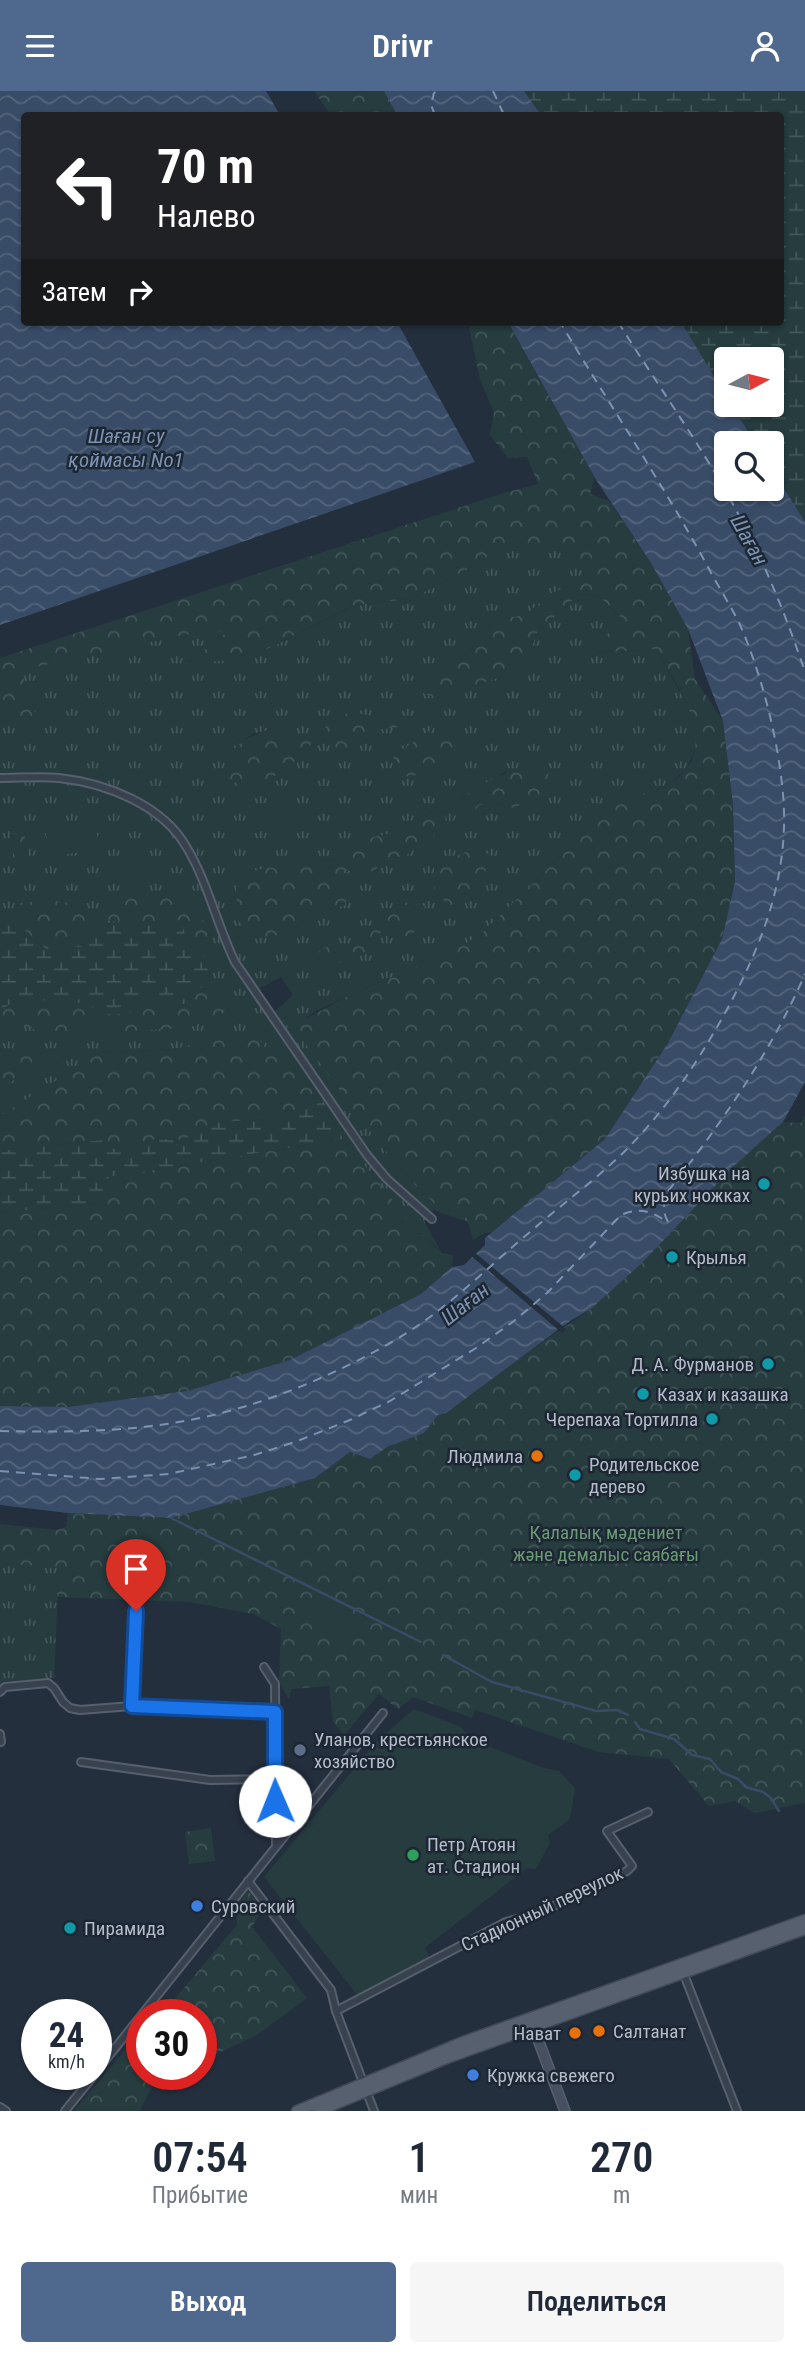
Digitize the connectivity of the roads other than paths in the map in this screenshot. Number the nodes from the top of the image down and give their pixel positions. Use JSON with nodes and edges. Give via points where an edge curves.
{"nodes":[{"id":1,"x":0,"y":778,"type":"edge"},
{"id":2,"x":432,"y":1219,"type":"dead end"},
{"id":3,"x":136,"y":1611,"type":"dead end"},
{"id":4,"x":264,"y":1667,"type":"dead end"},
{"id":5,"x":0,"y":1692,"type":"edge"},
{"id":6,"x":132,"y":1706,"type":"junction"},
{"id":7,"x":275,"y":1712,"type":"junction"},
{"id":8,"x":383,"y":1713,"type":"dead end"},
{"id":9,"x":0,"y":1734,"type":"edge"},
{"id":10,"x":1,"y":1742,"type":"edge"},
{"id":11,"x":81,"y":1762,"type":"dead end"},
{"id":12,"x":274,"y":1779,"type":"junction"},
{"id":13,"x":648,"y":1812,"type":"dead end"},
{"id":14,"x":276,"y":1846,"type":"junction"},
{"id":15,"x":247,"y":1881,"type":"junction"},
{"id":16,"x":805,"y":1920,"type":"edge"},
{"id":17,"x":805,"y":1929,"type":"edge"},
{"id":18,"x":682,"y":1968,"type":"junction"},
{"id":19,"x":336,"y":2011,"type":"junction"},
{"id":20,"x":531,"y":2023,"type":"junction"},
{"id":21,"x":112,"y":2052,"type":"edge"},
{"id":22,"x":365,"y":2086,"type":"junction"},
{"id":23,"x":82,"y":2090,"type":"edge"},
{"id":24,"x":0,"y":2107,"type":"edge"},
{"id":25,"x":6,"y":2111,"type":"edge"},
{"id":26,"x":65,"y":2111,"type":"edge"},
{"id":27,"x":297,"y":2111,"type":"edge"},
{"id":28,"x":318,"y":2111,"type":"edge"},
{"id":29,"x":374,"y":2111,"type":"edge"},
{"id":30,"x":565,"y":2111,"type":"edge"},
{"id":31,"x":737,"y":2111,"type":"edge"}],
"edges":[{"from":1,"to":2,"type":"street","via":[[57,777],[109,789],[137,802],[174,829],[202,879],[234,962],[368,1155],[387,1179]]},
{"from":3,"to":6,"type":"street"},
{"from":4,"to":7,"type":"street","via":[[275,1684]]},
{"from":5,"to":6,"type":"street","via":[[5,1687],[48,1683],[70,1708]]},
{"from":6,"to":7,"type":"street"},
{"from":7,"to":12,"type":"street"},
{"from":8,"to":14,"type":"street"},
{"from":9,"to":10,"type":"street"},
{"from":11,"to":12,"type":"street","via":[[210,1780]]},
{"from":12,"to":14,"type":"street"},
{"from":13,"to":19,"type":"street","name":"Стадионный переулок","via":[[607,1831],[632,1866],[627,1871],[539,1913],[506,1922]]},
{"from":14,"to":15,"type":"street"},
{"from":15,"to":19,"type":"street","via":[[331,1990]]},
{"from":15,"to":21,"type":"street"},
{"from":16,"to":18,"type":"main road"},
{"from":17,"to":18,"type":"main road"},
{"from":18,"to":20,"type":"main road"},
{"from":18,"to":31,"type":"street"},
{"from":19,"to":22,"type":"street"},
{"from":20,"to":22,"type":"main road"},
{"from":20,"to":30,"type":"main road"},
{"from":22,"to":27,"type":"main road"},
{"from":22,"to":28,"type":"main road"},
{"from":22,"to":29,"type":"street"},
{"from":23,"to":26,"type":"street"},
{"from":24,"to":25,"type":"street"}]}
